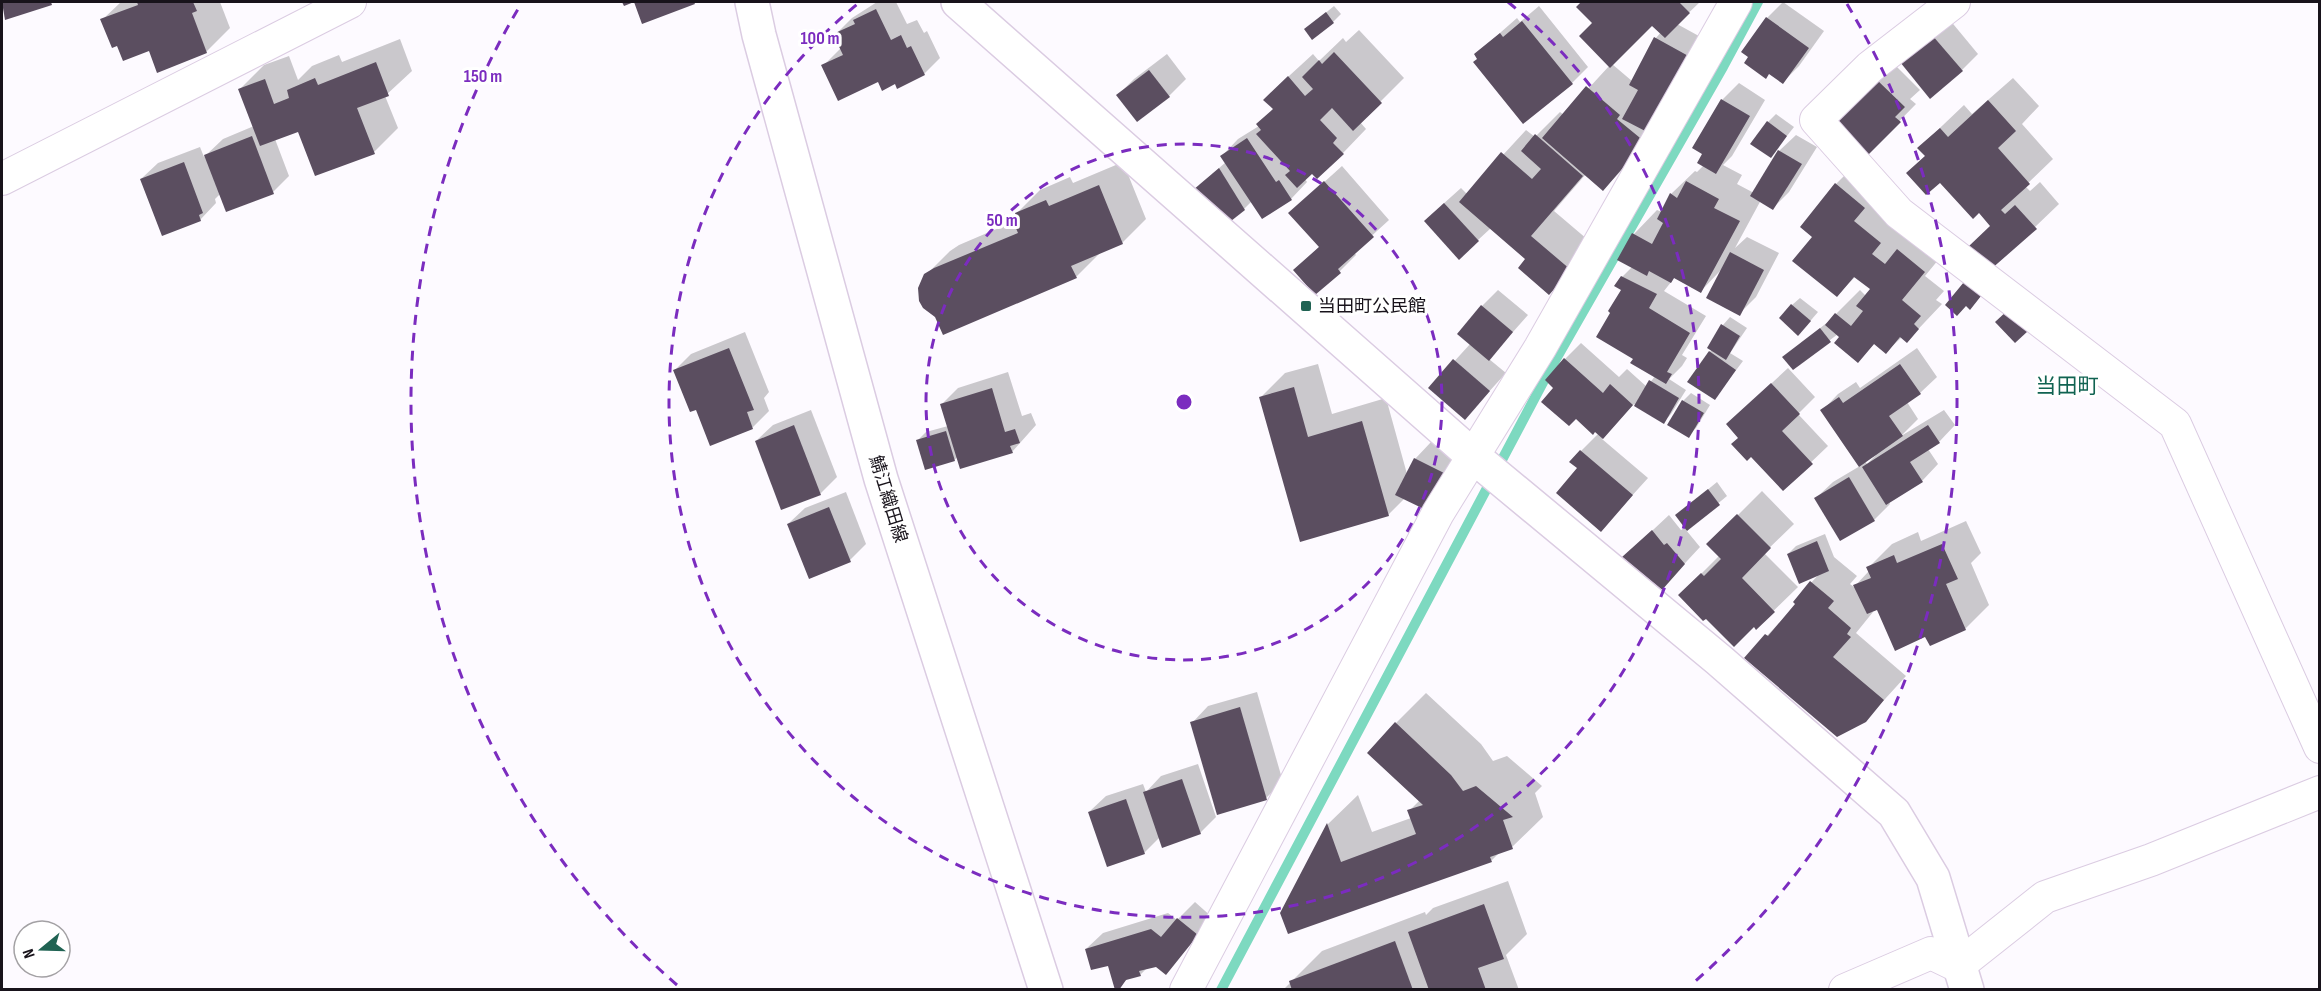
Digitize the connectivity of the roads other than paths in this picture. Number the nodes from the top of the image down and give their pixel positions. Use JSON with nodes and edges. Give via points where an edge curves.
{"nodes":[{"id":1,"x":350,"y":2,"type":"edge"},
{"id":2,"x":752,"y":2,"type":"edge"},
{"id":3,"x":958,"y":2,"type":"edge"},
{"id":4,"x":1736,"y":2,"type":"edge"},
{"id":5,"x":1954,"y":2,"type":"edge"},
{"id":6,"x":2,"y":179,"type":"edge"},
{"id":7,"x":1474,"y":457,"type":"junction"},
{"id":8,"x":2319,"y":747,"type":"edge"},
{"id":9,"x":2319,"y":792,"type":"edge"},
{"id":10,"x":1963,"y":978,"type":"edge"},
{"id":11,"x":1046,"y":990,"type":"edge"},
{"id":12,"x":1186,"y":990,"type":"edge"},
{"id":13,"x":1845,"y":990,"type":"edge"}],
"edges":[{"from":1,"to":6,"type":"street"},
{"from":2,"to":11,"type":"street","name":"鯖江織田線","via":[[881,479]]},
{"from":3,"to":7,"type":"street"},
{"from":4,"to":7,"type":"street"},
{"from":5,"to":8,"type":"street","via":[[1870,67],[1816,120],[1899,213],[2175,424]]},
{"from":7,"to":10,"type":"street","via":[[1719,660],[1894,813],[1933,878]]},
{"from":7,"to":12,"type":"street","via":[[1438,513]]},
{"from":9,"to":10,"type":"street","via":[[2151,860],[2045,897]]},
{"from":10,"to":13,"type":"street","via":[[1931,953]]}]}
